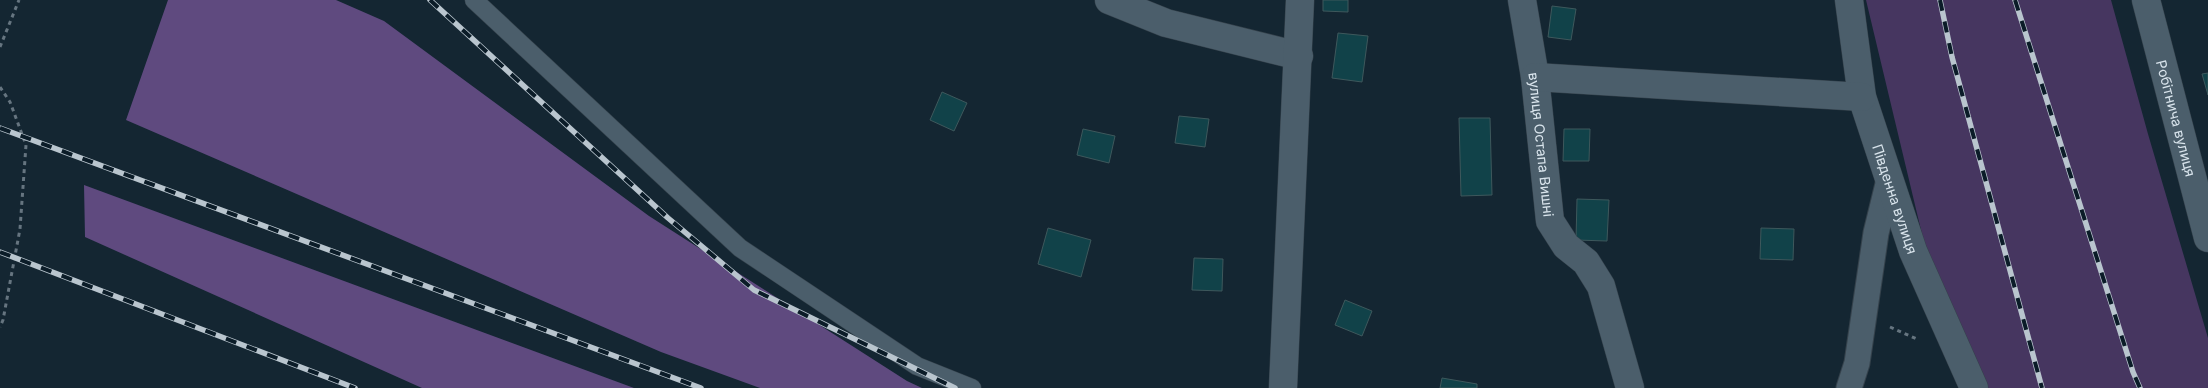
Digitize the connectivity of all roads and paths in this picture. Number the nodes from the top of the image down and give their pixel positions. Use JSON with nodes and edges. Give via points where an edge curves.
{"nodes":[{"id":1,"x":19,"y":0,"type":"edge"},
{"id":2,"x":474,"y":0,"type":"edge"},
{"id":3,"x":1109,"y":0,"type":"edge"},
{"id":4,"x":1300,"y":0,"type":"edge"},
{"id":5,"x":1522,"y":0,"type":"edge"},
{"id":6,"x":1848,"y":0,"type":"edge"},
{"id":7,"x":2146,"y":0,"type":"edge"},
{"id":8,"x":0,"y":46,"type":"edge"},
{"id":9,"x":1299,"y":56,"type":"junction"},
{"id":10,"x":1535,"y":77,"type":"junction"},
{"id":11,"x":0,"y":87,"type":"edge"},
{"id":12,"x":1862,"y":97,"type":"junction"},
{"id":13,"x":1889,"y":180,"type":"junction"},
{"id":14,"x":2208,"y":238,"type":"edge"},
{"id":15,"x":1863,"y":320,"type":"junction"},
{"id":16,"x":0,"y":327,"type":"edge"},
{"id":17,"x":1926,"y":343,"type":"dead end"},
{"id":18,"x":972,"y":388,"type":"edge"},
{"id":19,"x":1283,"y":388,"type":"edge"},
{"id":20,"x":1630,"y":388,"type":"edge"},
{"id":21,"x":1849,"y":388,"type":"edge"},
{"id":22,"x":1974,"y":388,"type":"edge"}],
"edges":[{"from":1,"to":8,"type":"path"},
{"from":2,"to":18,"type":"lane","via":[[740,248],[917,366]]},
{"from":3,"to":9,"type":"street","via":[[1166,23]]},
{"from":4,"to":9,"type":"street"},
{"from":5,"to":10,"type":"street","name":"вулиця Остапа Вишні"},
{"from":6,"to":12,"type":"street","name":"Південна вулиця"},
{"from":7,"to":14,"type":"street","name":"Робітнича вулиця"},
{"from":9,"to":19,"type":"street"},
{"from":10,"to":12,"type":"street"},
{"from":10,"to":20,"type":"street","name":"вулиця Остапа Вишні","via":[[1550,221],[1566,246],[1586,262],[1601,286]]},
{"from":11,"to":16,"type":"path","via":[[10,102],[26,144],[20,229],[4,320]]},
{"from":12,"to":13,"type":"street","name":"Південна вулиця"},
{"from":13,"to":15,"type":"street","via":[[1876,233]]},
{"from":13,"to":22,"type":"street","name":"Південна вулиця","via":[[1913,251]]},
{"from":15,"to":17,"type":"path","via":[[1893,327]]},
{"from":15,"to":21,"type":"street","via":[[1857,363]]}]}
